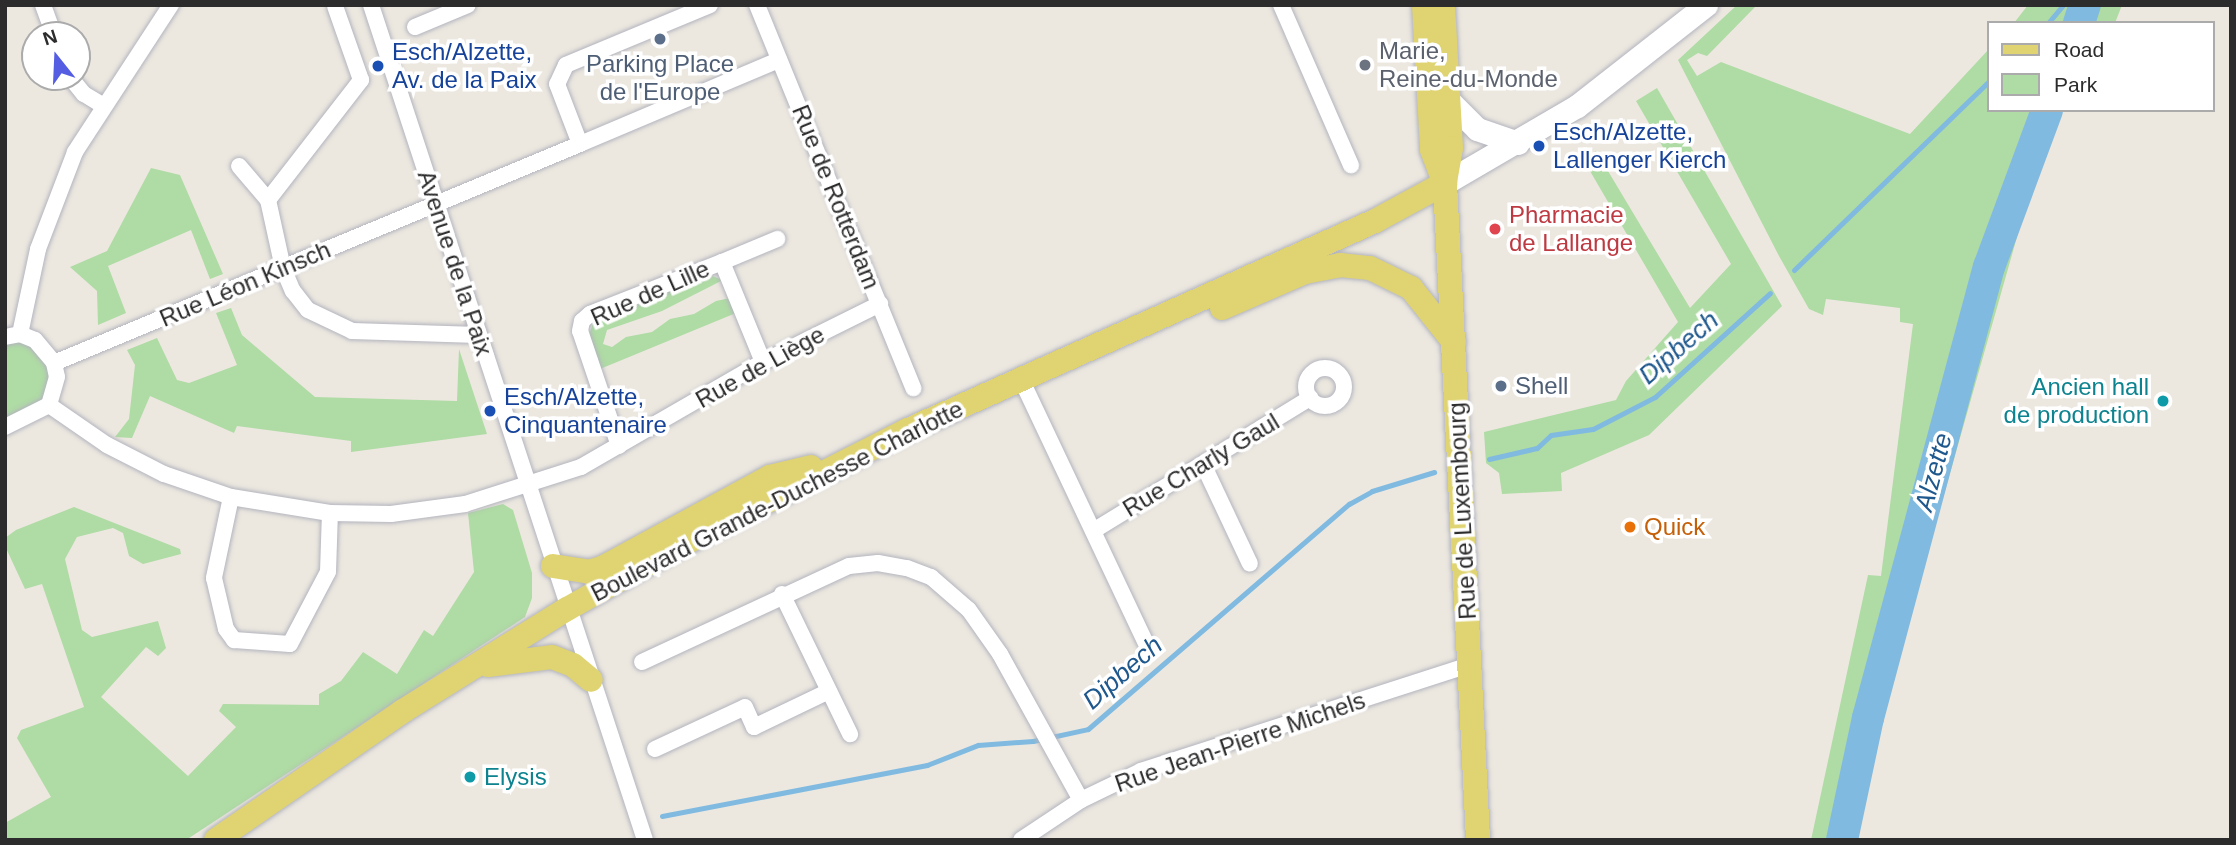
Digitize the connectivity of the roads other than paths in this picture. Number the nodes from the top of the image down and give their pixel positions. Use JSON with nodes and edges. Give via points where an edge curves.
{"nodes":[{"id":1,"x":171,"y":5,"type":"edge"},
{"id":2,"x":371,"y":5,"type":"edge"},
{"id":3,"x":468,"y":5,"type":"edge"},
{"id":4,"x":710,"y":5,"type":"edge"},
{"id":5,"x":757,"y":5,"type":"edge"},
{"id":6,"x":1281,"y":5,"type":"edge"},
{"id":7,"x":1424,"y":5,"type":"edge"},
{"id":8,"x":1443,"y":5,"type":"edge"},
{"id":9,"x":1706,"y":5,"type":"edge"},
{"id":10,"x":335,"y":6,"type":"edge"},
{"id":11,"x":680,"y":11,"type":"edge"},
{"id":12,"x":415,"y":27,"type":"dead end"},
{"id":13,"x":779,"y":60,"type":"junction"},
{"id":14,"x":82,"y":91,"type":"edge"},
{"id":15,"x":1448,"y":100,"type":"junction"},
{"id":16,"x":102,"y":106,"type":"junction"},
{"id":17,"x":1518,"y":143,"type":"junction"},
{"id":18,"x":580,"y":144,"type":"junction"},
{"id":19,"x":1351,"y":165,"type":"dead end"},
{"id":20,"x":239,"y":166,"type":"dead end"},
{"id":21,"x":1445,"y":183,"type":"junction"},
{"id":22,"x":268,"y":200,"type":"junction"},
{"id":23,"x":436,"y":204,"type":"junction"},
{"id":24,"x":777,"y":239,"type":"dead end"},
{"id":25,"x":722,"y":262,"type":"junction"},
{"id":26,"x":284,"y":268,"type":"junction"},
{"id":27,"x":880,"y":304,"type":"junction"},
{"id":28,"x":478,"y":335,"type":"junction"},
{"id":29,"x":13,"y":336,"type":"edge"},
{"id":30,"x":1454,"y":342,"type":"junction"},
{"id":31,"x":1098,"y":345,"type":"junction"},
{"id":32,"x":764,"y":362,"type":"junction"},
{"id":33,"x":54,"y":363,"type":"junction"},
{"id":34,"x":1021,"y":379,"type":"junction"},
{"id":35,"x":914,"y":388,"type":"dead end"},
{"id":36,"x":1310,"y":398,"type":"dead end"},
{"id":37,"x":49,"y":405,"type":"junction"},
{"id":38,"x":5,"y":427,"type":"edge"},
{"id":39,"x":619,"y":446,"type":"junction"},
{"id":40,"x":849,"y":458,"type":"junction"},
{"id":41,"x":1203,"y":464,"type":"junction"},
{"id":42,"x":527,"y":486,"type":"junction"},
{"id":43,"x":231,"y":496,"type":"junction"},
{"id":44,"x":330,"y":513,"type":"junction"},
{"id":45,"x":1093,"y":531,"type":"junction"},
{"id":46,"x":1250,"y":564,"type":"dead end"},
{"id":47,"x":553,"y":566,"type":"junction"},
{"id":48,"x":782,"y":594,"type":"junction"},
{"id":49,"x":567,"y":609,"type":"junction"},
{"id":50,"x":1146,"y":643,"type":"dead end"},
{"id":51,"x":642,"y":662,"type":"dead end"},
{"id":52,"x":1469,"y":665,"type":"junction"},
{"id":53,"x":473,"y":667,"type":"junction"},
{"id":54,"x":591,"y":680,"type":"junction"},
{"id":55,"x":829,"y":691,"type":"junction"},
{"id":56,"x":850,"y":734,"type":"dead end"},
{"id":57,"x":655,"y":749,"type":"dead end"},
{"id":58,"x":1081,"y":800,"type":"junction"},
{"id":59,"x":216,"y":840,"type":"edge"},
{"id":60,"x":645,"y":840,"type":"edge"},
{"id":61,"x":1021,"y":840,"type":"edge"},
{"id":62,"x":1478,"y":840,"type":"edge"}],
"edges":[{"from":1,"to":16,"type":"street"},
{"from":2,"to":23,"type":"street","name":"Avenue de la Paix"},
{"from":3,"to":12,"type":"street"},
{"from":4,"to":11,"type":"street"},
{"from":5,"to":13,"type":"street","name":"Rue de Rotterdam"},
{"from":6,"to":19,"type":"street"},
{"from":7,"to":21,"type":"main road","name":"Rue de Luxembourg","via":[[1432,150]]},
{"from":8,"to":15,"type":"main road","name":"Rue de Luxembourg"},
{"from":9,"to":17,"type":"main road","via":[[1652,52]]},
{"from":10,"to":22,"type":"street","via":[[361,80]]},
{"from":11,"to":18,"type":"street","via":[[566,65],[557,84]]},
{"from":13,"to":18,"type":"street","name":"Rue Léon Kinsch"},
{"from":13,"to":27,"type":"street","name":"Rue de Rotterdam"},
{"from":14,"to":16,"type":"street"},
{"from":15,"to":17,"type":"main road","via":[[1477,129]]},
{"from":15,"to":21,"type":"main road","name":"Rue de Luxembourg","via":[[1451,148]]},
{"from":16,"to":29,"type":"street","via":[[75,152],[53,205]]},
{"from":17,"to":21,"type":"main road"},
{"from":18,"to":23,"type":"street","name":"Rue Léon Kinsch"},
{"from":20,"to":22,"type":"street"},
{"from":21,"to":30,"type":"main road","name":"Rue de Luxembourg"},
{"from":21,"to":31,"type":"main road","name":"Boulevard Grande-Duchesse Charlotte","via":[[1375,221]]},
{"from":22,"to":26,"type":"street"},
{"from":23,"to":26,"type":"street","name":"Rue Léon Kinsch"},
{"from":23,"to":28,"type":"street","name":"Avenue de la Paix"},
{"from":24,"to":25,"type":"street","name":"Rue de Lille"},
{"from":25,"to":32,"type":"street","name":"Rue de Lille"},
{"from":25,"to":39,"type":"street","name":"Rue de Lille","via":[[582,321],[580,331]]},
{"from":26,"to":28,"type":"street","via":[[301,300],[329,323],[352,331]]},
{"from":26,"to":33,"type":"street","name":"Rue Léon Kinsch"},
{"from":27,"to":32,"type":"street","name":"Rue de Liège"},
{"from":27,"to":35,"type":"street","name":"Rue de Rotterdam"},
{"from":28,"to":42,"type":"street","name":"Avenue de la Paix"},
{"from":29,"to":33,"type":"street","via":[[35,340]]},
{"from":30,"to":31,"type":"main road","via":[[1411,288],[1370,268],[1340,265],[1305,272],[1190,322]]},
{"from":30,"to":52,"type":"main road","name":"Rue de Luxembourg"},
{"from":31,"to":34,"type":"main road","name":"Boulevard Grande-Duchesse Charlotte"},
{"from":32,"to":39,"type":"street","name":"Rue de Liège"},
{"from":33,"to":37,"type":"street","via":[[57,377]]},
{"from":34,"to":40,"type":"main road","name":"Boulevard Grande-Duchesse Charlotte"},
{"from":34,"to":45,"type":"street"},
{"from":36,"to":41,"type":"street","name":"Rue Charly Gaul"},
{"from":37,"to":38,"type":"street"},
{"from":37,"to":43,"type":"street","name":"Rue de Liège","via":[[164,474]]},
{"from":39,"to":42,"type":"street","name":"Rue de Liège","via":[[581,467]]},
{"from":40,"to":47,"type":"main road","via":[[770,477],[589,572]]},
{"from":40,"to":49,"type":"main road","name":"Boulevard Grande-Duchesse Charlotte"},
{"from":41,"to":45,"type":"street","name":"Rue Charly Gaul"},
{"from":41,"to":46,"type":"street"},
{"from":42,"to":44,"type":"street","name":"Rue de Liège","via":[[465,504],[391,514]]},
{"from":42,"to":47,"type":"street","name":"Avenue de la Paix"},
{"from":43,"to":44,"type":"street","name":"Rue de Liège"},
{"from":43,"to":44,"type":"street","via":[[214,578],[226,629],[234,640],[290,644],[328,572]]},
{"from":45,"to":50,"type":"street"},
{"from":47,"to":49,"type":"street","name":"Avenue de la Paix"},
{"from":48,"to":51,"type":"street"},
{"from":48,"to":55,"type":"street"},
{"from":48,"to":58,"type":"street","via":[[849,566],[878,563],[931,577],[969,610],[1000,654]]},
{"from":49,"to":53,"type":"main road","name":"Boulevard Grande-Duchesse Charlotte"},
{"from":49,"to":54,"type":"street","name":"Avenue de la Paix"},
{"from":52,"to":58,"type":"street","name":"Rue Jean-Pierre Michels","via":[[1141,771]]},
{"from":52,"to":62,"type":"main road","name":"Rue de Luxembourg"},
{"from":53,"to":54,"type":"main road","via":[[542,656],[573,665]]},
{"from":53,"to":59,"type":"main road","name":"Boulevard Grande-Duchesse Charlotte"},
{"from":54,"to":60,"type":"street","name":"Avenue de la Paix"},
{"from":55,"to":56,"type":"street"},
{"from":55,"to":57,"type":"street","via":[[754,727],[745,707]]},
{"from":58,"to":61,"type":"street","name":"Rue Jean-Pierre Michels"}]}
